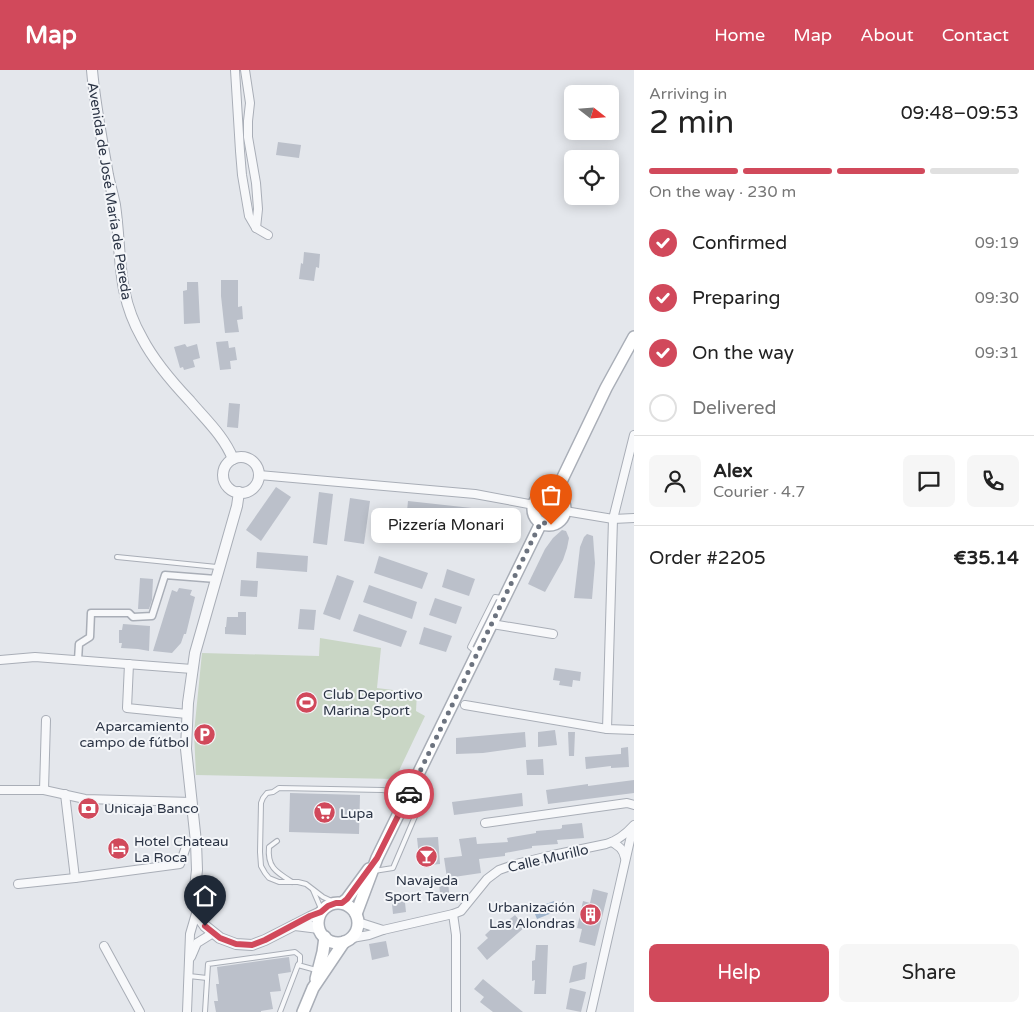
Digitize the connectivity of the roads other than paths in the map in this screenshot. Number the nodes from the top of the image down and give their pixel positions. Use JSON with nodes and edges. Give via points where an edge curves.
{"nodes":[{"id":1,"x":92,"y":70,"type":"edge"},
{"id":2,"x":235,"y":70,"type":"edge"},
{"id":3,"x":245,"y":70,"type":"edge"},
{"id":4,"x":256,"y":228,"type":"junction"},
{"id":5,"x":268,"y":235,"type":"dead end"},
{"id":6,"x":634,"y":337,"type":"edge"},
{"id":7,"x":634,"y":435,"type":"edge"},
{"id":8,"x":233,"y":459,"type":"junction"},
{"id":9,"x":259,"y":475,"type":"junction"},
{"id":10,"x":239,"y":492,"type":"junction"},
{"id":11,"x":555,"y":494,"type":"junction"},
{"id":12,"x":534,"y":504,"type":"junction"},
{"id":13,"x":565,"y":511,"type":"junction"},
{"id":14,"x":634,"y":518,"type":"edge"},
{"id":15,"x":613,"y":519,"type":"junction"},
{"id":16,"x":541,"y":522,"type":"junction"},
{"id":17,"x":117,"y":557,"type":"dead end"},
{"id":18,"x":220,"y":567,"type":"junction"},
{"id":19,"x":216,"y":579,"type":"junction"},
{"id":20,"x":504,"y":599,"type":"junction"},
{"id":21,"x":492,"y":624,"type":"junction"},
{"id":22,"x":553,"y":634,"type":"dead end"},
{"id":23,"x":478,"y":653,"type":"junction"},
{"id":24,"x":0,"y":660,"type":"edge"},
{"id":25,"x":78,"y":660,"type":"junction"},
{"id":26,"x":129,"y":664,"type":"junction"},
{"id":27,"x":192,"y":669,"type":"junction"},
{"id":28,"x":465,"y":705,"type":"dead end"},
{"id":29,"x":188,"y":714,"type":"junction"},
{"id":30,"x":46,"y":720,"type":"dead end"},
{"id":31,"x":608,"y":728,"type":"junction"},
{"id":32,"x":634,"y":730,"type":"edge"},
{"id":33,"x":414,"y":784,"type":"junction"},
{"id":34,"x":0,"y":790,"type":"edge"},
{"id":35,"x":44,"y":790,"type":"junction"},
{"id":36,"x":65,"y":794,"type":"junction"},
{"id":37,"x":192,"y":802,"type":"junction"},
{"id":38,"x":634,"y":805,"type":"edge"},
{"id":39,"x":400,"y":812,"type":"junction"},
{"id":40,"x":486,"y":823,"type":"dead end"},
{"id":41,"x":634,"y":826,"type":"edge"},
{"id":42,"x":277,"y":841,"type":"dead end"},
{"id":43,"x":196,"y":842,"type":"junction"},
{"id":44,"x":612,"y":842,"type":"junction"},
{"id":45,"x":377,"y":858,"type":"junction"},
{"id":46,"x":625,"y":858,"type":"junction"},
{"id":47,"x":372,"y":871,"type":"junction"},
{"id":48,"x":75,"y":878,"type":"junction"},
{"id":49,"x":292,"y":882,"type":"junction"},
{"id":50,"x":18,"y":884,"type":"dead end"},
{"id":51,"x":313,"y":890,"type":"junction"},
{"id":52,"x":339,"y":903,"type":"junction"},
{"id":53,"x":197,"y":910,"type":"junction"},
{"id":54,"x":322,"y":912,"type":"junction"},
{"id":55,"x":453,"y":914,"type":"junction"},
{"id":56,"x":357,"y":918,"type":"junction"},
{"id":57,"x":203,"y":922,"type":"junction"},
{"id":58,"x":295,"y":925,"type":"junction"},
{"id":59,"x":192,"y":926,"type":"junction"},
{"id":60,"x":383,"y":930,"type":"junction"},
{"id":61,"x":213,"y":932,"type":"junction"},
{"id":62,"x":322,"y":933,"type":"junction"},
{"id":63,"x":348,"y":940,"type":"junction"},
{"id":64,"x":104,"y":946,"type":"dead end"},
{"id":65,"x":189,"y":961,"type":"junction"},
{"id":66,"x":298,"y":965,"type":"junction"},
{"id":67,"x":318,"y":970,"type":"junction"},
{"id":68,"x":189,"y":976,"type":"junction"},
{"id":69,"x":207,"y":978,"type":"junction"},
{"id":70,"x":313,"y":988,"type":"junction"},
{"id":71,"x":140,"y":1012,"type":"edge"},
{"id":72,"x":187,"y":1012,"type":"edge"},
{"id":73,"x":205,"y":1012,"type":"edge"},
{"id":74,"x":280,"y":1012,"type":"edge"},
{"id":75,"x":303,"y":1012,"type":"edge"},
{"id":76,"x":456,"y":1012,"type":"edge"},
{"id":77,"x":591,"y":1012,"type":"edge"}],
"edges":[{"from":1,"to":8,"type":"street","name":"Avenida de José María de Pereda","via":[[114,204],[122,286],[132,318],[153,356],[220,435]]},
{"from":2,"to":4,"type":"street","via":[[242,175],[249,216]]},
{"from":3,"to":4,"type":"street","via":[[250,103],[248,137],[257,200]]},
{"from":4,"to":5,"type":"street"},
{"from":6,"to":11,"type":"main road"},
{"from":7,"to":15,"type":"street"},
{"from":8,"to":9,"type":"street","via":[[250,459]]},
{"from":8,"to":10,"type":"street","via":[[225,466],[223,478],[229,488]]},
{"from":9,"to":10,"type":"street","via":[[250,490]]},
{"from":9,"to":12,"type":"street","via":[[474,494]]},
{"from":10,"to":18,"type":"street"},
{"from":11,"to":12,"type":"main road","via":[[544,493]]},
{"from":11,"to":13,"type":"main road","via":[[563,500]]},
{"from":12,"to":16,"type":"main road","via":[[534,515]]},
{"from":13,"to":15,"type":"street"},
{"from":13,"to":16,"type":"main road","via":[[556,523]]},
{"from":14,"to":15,"type":"street"},
{"from":15,"to":31,"type":"street"},
{"from":16,"to":20,"type":"main road"},
{"from":17,"to":18,"type":"lane"},
{"from":18,"to":19,"type":"street"},
{"from":19,"to":25,"type":"street","via":[[165,575],[152,616],[91,612],[90,636],[79,644]]},
{"from":19,"to":27,"type":"street"},
{"from":20,"to":21,"type":"main road"},
{"from":20,"to":23,"type":"lane","via":[[495,597],[470,647]]},
{"from":21,"to":22,"type":"street"},
{"from":21,"to":23,"type":"main road"},
{"from":23,"to":33,"type":"main road"},
{"from":24,"to":25,"type":"street","via":[[35,657]]},
{"from":25,"to":26,"type":"street"},
{"from":26,"to":27,"type":"street"},
{"from":26,"to":29,"type":"street","via":[[127,708]]},
{"from":27,"to":29,"type":"street"},
{"from":28,"to":31,"type":"street"},
{"from":29,"to":37,"type":"street","via":[[186,749]]},
{"from":30,"to":35,"type":"street"},
{"from":31,"to":32,"type":"street"},
{"from":33,"to":39,"type":"main road"},
{"from":33,"to":47,"type":"lane","via":[[422,800],[393,868]]},
{"from":34,"to":35,"type":"street"},
{"from":35,"to":36,"type":"street"},
{"from":36,"to":37,"type":"street","via":[[85,799]]},
{"from":36,"to":48,"type":"street"},
{"from":37,"to":43,"type":"street"},
{"from":38,"to":40,"type":"street","via":[[627,803]]},
{"from":39,"to":45,"type":"main road"},
{"from":39,"to":49,"type":"lane","via":[[396,794],[391,791],[279,788],[267,793],[261,803],[261,866],[274,881]]},
{"from":41,"to":44,"type":"street","name":"Calle Murillo"},
{"from":41,"to":46,"type":"street","name":"Calle Murillo"},
{"from":42,"to":49,"type":"lane","via":[[269,847],[270,863]]},
{"from":43,"to":48,"type":"street","via":[[187,844],[180,864]]},
{"from":43,"to":53,"type":"street"},
{"from":44,"to":46,"type":"street","via":[[620,846]]},
{"from":44,"to":55,"type":"street","name":"Calle Murillo","via":[[499,870],[461,911]]},
{"from":45,"to":47,"type":"main road"},
{"from":45,"to":52,"type":"main road","via":[[347,899]]},
{"from":46,"to":77,"type":"street","name":"Calle Murillo"},
{"from":47,"to":56,"type":"main road"},
{"from":48,"to":50,"type":"street"},
{"from":49,"to":51,"type":"lane","via":[[306,884]]},
{"from":51,"to":52,"type":"lane"},
{"from":51,"to":54,"type":"lane"},
{"from":52,"to":54,"type":"main road"},
{"from":52,"to":56,"type":"main road","via":[[349,906]]},
{"from":53,"to":57,"type":"street"},
{"from":53,"to":59,"type":"street"},
{"from":54,"to":58,"type":"street"},
{"from":54,"to":62,"type":"main road","via":[[319,917]]},
{"from":55,"to":60,"type":"street","name":"Calle Murillo"},
{"from":55,"to":76,"type":"street"},
{"from":56,"to":60,"type":"street"},
{"from":56,"to":63,"type":"main road","via":[[357,930]]},
{"from":57,"to":59,"type":"street"},
{"from":57,"to":61,"type":"street"},
{"from":58,"to":61,"type":"street","via":[[252,945],[236,944]]},
{"from":58,"to":62,"type":"street"},
{"from":59,"to":65,"type":"street"},
{"from":60,"to":63,"type":"street","name":"Calle Murillo"},
{"from":61,"to":65,"type":"street","via":[[197,943]]},
{"from":62,"to":63,"type":"main road","via":[[334,942]]},
{"from":62,"to":67,"type":"main road","via":[[323,952]]},
{"from":63,"to":70,"type":"main road"},
{"from":64,"to":71,"type":"street"},
{"from":65,"to":68,"type":"street"},
{"from":66,"to":67,"type":"lane"},
{"from":66,"to":69,"type":"lane","via":[[300,956],[295,952],[208,964]]},
{"from":66,"to":74,"type":"lane"},
{"from":67,"to":70,"type":"main road"},
{"from":68,"to":69,"type":"lane"},
{"from":68,"to":72,"type":"street"},
{"from":69,"to":73,"type":"lane"},
{"from":70,"to":75,"type":"main road"}]}
